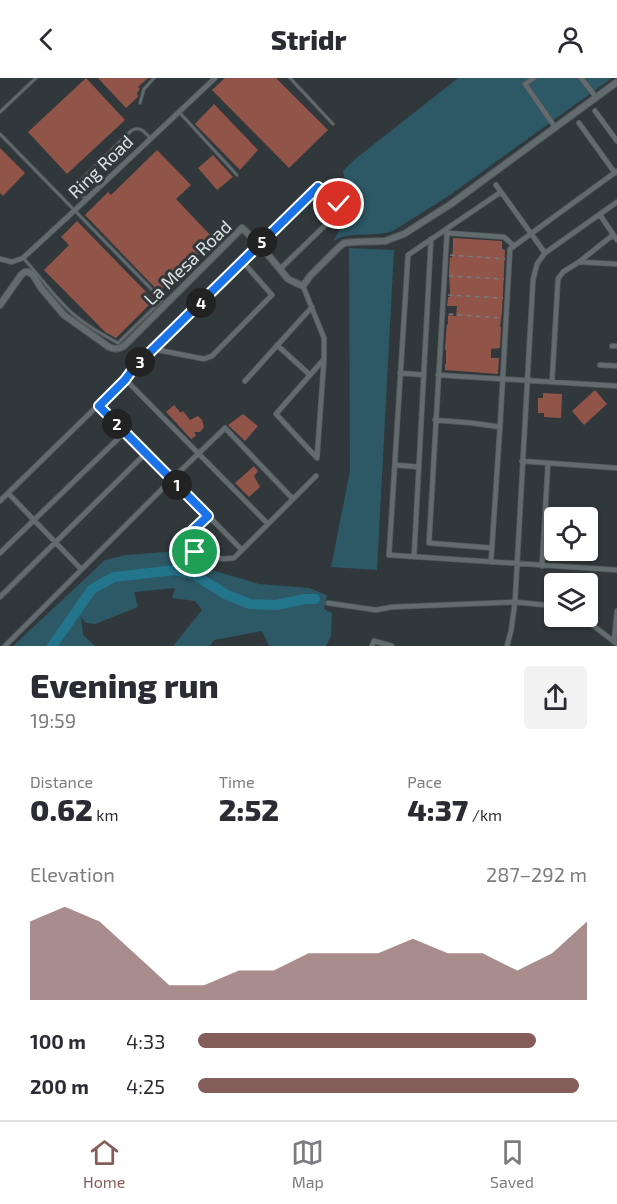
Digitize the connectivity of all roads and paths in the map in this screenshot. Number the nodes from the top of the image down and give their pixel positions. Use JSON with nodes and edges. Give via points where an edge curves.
{"nodes":[{"id":1,"x":36,"y":78,"type":"edge"},
{"id":2,"x":154,"y":78,"type":"edge"},
{"id":3,"x":215,"y":78,"type":"edge"},
{"id":4,"x":290,"y":78,"type":"edge"},
{"id":5,"x":534,"y":78,"type":"edge"},
{"id":6,"x":581,"y":78,"type":"edge"},
{"id":7,"x":617,"y":82,"type":"edge"},
{"id":8,"x":596,"y":97,"type":"junction"},
{"id":9,"x":140,"y":103,"type":"dead end"},
{"id":10,"x":595,"y":111,"type":"dead end"},
{"id":11,"x":0,"y":112,"type":"edge"},
{"id":12,"x":179,"y":112,"type":"junction"},
{"id":13,"x":579,"y":123,"type":"dead end"},
{"id":14,"x":333,"y":124,"type":"dead end"},
{"id":15,"x":555,"y":128,"type":"junction"},
{"id":16,"x":0,"y":135,"type":"edge"},
{"id":17,"x":150,"y":138,"type":"junction"},
{"id":18,"x":617,"y":141,"type":"edge"},
{"id":19,"x":616,"y":172,"type":"edge"},
{"id":20,"x":237,"y":174,"type":"dead end"},
{"id":21,"x":496,"y":185,"type":"dead end"},
{"id":22,"x":501,"y":192,"type":"junction"},
{"id":23,"x":87,"y":200,"type":"junction"},
{"id":24,"x":617,"y":202,"type":"edge"},
{"id":25,"x":75,"y":211,"type":"junction"},
{"id":26,"x":600,"y":215,"type":"junction"},
{"id":27,"x":530,"y":233,"type":"junction"},
{"id":28,"x":613,"y":235,"type":"junction"},
{"id":29,"x":431,"y":239,"type":"junction"},
{"id":30,"x":617,"y":240,"type":"edge"},
{"id":31,"x":260,"y":245,"type":"junction"},
{"id":32,"x":513,"y":245,"type":"junction"},
{"id":33,"x":545,"y":253,"type":"junction"},
{"id":34,"x":445,"y":255,"type":"junction"},
{"id":35,"x":23,"y":258,"type":"junction"},
{"id":36,"x":0,"y":259,"type":"edge"},
{"id":37,"x":509,"y":259,"type":"junction"},
{"id":38,"x":243,"y":262,"type":"junction"},
{"id":39,"x":579,"y":262,"type":"junction"},
{"id":40,"x":617,"y":264,"type":"edge"},
{"id":41,"x":280,"y":269,"type":"junction"},
{"id":42,"x":444,"y":276,"type":"junction"},
{"id":43,"x":508,"y":279,"type":"junction"},
{"id":44,"x":303,"y":286,"type":"junction"},
{"id":45,"x":443,"y":294,"type":"junction"},
{"id":46,"x":507,"y":299,"type":"junction"},
{"id":47,"x":0,"y":305,"type":"edge"},
{"id":48,"x":312,"y":307,"type":"junction"},
{"id":49,"x":442,"y":314,"type":"junction"},
{"id":50,"x":506,"y":318,"type":"junction"},
{"id":51,"x":277,"y":345,"type":"junction"},
{"id":52,"x":153,"y":349,"type":"junction"},
{"id":53,"x":324,"y":359,"type":"junction"},
{"id":54,"x":600,"y":365,"type":"dead end"},
{"id":55,"x":617,"y":366,"type":"edge"},
{"id":56,"x":400,"y":373,"type":"junction"},
{"id":57,"x":310,"y":375,"type":"junction"},
{"id":58,"x":424,"y":375,"type":"junction"},
{"id":59,"x":438,"y":375,"type":"junction"},
{"id":60,"x":502,"y":379,"type":"junction"},
{"id":61,"x":125,"y":380,"type":"junction"},
{"id":62,"x":245,"y":381,"type":"dead end"},
{"id":63,"x":527,"y":381,"type":"junction"},
{"id":64,"x":552,"y":382,"type":"junction"},
{"id":65,"x":617,"y":386,"type":"edge"},
{"id":66,"x":99,"y":406,"type":"junction"},
{"id":67,"x":435,"y":420,"type":"junction"},
{"id":68,"x":500,"y":427,"type":"junction"},
{"id":69,"x":125,"y":432,"type":"junction"},
{"id":70,"x":146,"y":453,"type":"junction"},
{"id":71,"x":199,"y":453,"type":"junction"},
{"id":72,"x":522,"y":461,"type":"junction"},
{"id":73,"x":548,"y":463,"type":"junction"},
{"id":74,"x":394,"y":465,"type":"junction"},
{"id":75,"x":419,"y":467,"type":"junction"},
{"id":76,"x":617,"y":468,"type":"edge"},
{"id":77,"x":316,"y":476,"type":"dead end"},
{"id":78,"x":172,"y":479,"type":"junction"},
{"id":79,"x":8,"y":493,"type":"junction"},
{"id":80,"x":293,"y":499,"type":"junction"},
{"id":81,"x":0,"y":501,"type":"edge"},
{"id":82,"x":208,"y":516,"type":"junction"},
{"id":83,"x":34,"y":520,"type":"junction"},
{"id":84,"x":268,"y":524,"type":"junction"},
{"id":85,"x":56,"y":543,"type":"junction"},
{"id":86,"x":492,"y":548,"type":"junction"},
{"id":87,"x":242,"y":550,"type":"junction"},
{"id":88,"x":0,"y":554,"type":"edge"},
{"id":89,"x":414,"y":557,"type":"junction"},
{"id":90,"x":491,"y":562,"type":"junction"},
{"id":91,"x":517,"y":564,"type":"junction"},
{"id":92,"x":542,"y":566,"type":"junction"},
{"id":93,"x":81,"y":569,"type":"junction"},
{"id":94,"x":617,"y":570,"type":"edge"},
{"id":95,"x":0,"y":597,"type":"edge"},
{"id":96,"x":514,"y":602,"type":"junction"},
{"id":97,"x":328,"y":603,"type":"dead end"},
{"id":98,"x":544,"y":605,"type":"edge"},
{"id":99,"x":617,"y":611,"type":"edge"},
{"id":100,"x":596,"y":627,"type":"edge"},
{"id":101,"x":616,"y":642,"type":"edge"},
{"id":102,"x":5,"y":646,"type":"edge"},
{"id":103,"x":372,"y":646,"type":"edge"},
{"id":104,"x":392,"y":646,"type":"edge"},
{"id":105,"x":507,"y":646,"type":"edge"}],
"edges":[{"from":1,"to":11,"type":"lane"},
{"from":2,"to":9,"type":"lane","via":[[144,89]]},
{"from":3,"to":12,"type":"street","name":"Ring Road"},
{"from":4,"to":14,"type":"lane"},
{"from":5,"to":15,"type":"street","via":[[525,84]]},
{"from":6,"to":8,"type":"street"},
{"from":7,"to":8,"type":"street"},
{"from":8,"to":15,"type":"street"},
{"from":10,"to":18,"type":"street"},
{"from":12,"to":17,"type":"street","name":"Ring Road"},
{"from":12,"to":20,"type":"lane"},
{"from":13,"to":19,"type":"street"},
{"from":15,"to":44,"type":"street","via":[[404,234],[385,241],[344,243]]},
{"from":16,"to":25,"type":"lane"},
{"from":17,"to":23,"type":"street","name":"Ring Road"},
{"from":17,"to":23,"type":"lane","via":[[134,129],[76,184]]},
{"from":19,"to":27,"type":"street"},
{"from":21,"to":22,"type":"street"},
{"from":22,"to":27,"type":"street"},
{"from":22,"to":29,"type":"street"},
{"from":23,"to":25,"type":"street","name":"Ring Road"},
{"from":24,"to":26,"type":"street"},
{"from":25,"to":35,"type":"street","name":"Ring Road"},
{"from":25,"to":35,"type":"lane","via":[[162,300],[118,343],[71,312]]},
{"from":26,"to":28,"type":"street"},
{"from":26,"to":33,"type":"street"},
{"from":27,"to":32,"type":"street"},
{"from":27,"to":33,"type":"street"},
{"from":28,"to":30,"type":"street"},
{"from":28,"to":39,"type":"street"},
{"from":29,"to":56,"type":"street","via":[[408,255]]},
{"from":29,"to":58,"type":"street"},
{"from":31,"to":38,"type":"street"},
{"from":31,"to":41,"type":"street","name":"La Mesa Road"},
{"from":31,"to":41,"type":"street","via":[[318,187],[339,204],[340,211]]},
{"from":31,"to":47,"type":"street","name":"La Mesa Road","via":[[242,228],[118,349],[109,347],[64,315],[29,272],[21,275]]},
{"from":32,"to":34,"type":"street","via":[[504,237],[447,233]]},
{"from":32,"to":37,"type":"street"},
{"from":33,"to":63,"type":"street","via":[[533,280]]},
{"from":34,"to":37,"type":"path"},
{"from":34,"to":42,"type":"street"},
{"from":35,"to":36,"type":"street","via":[[12,262]]},
{"from":37,"to":43,"type":"street"},
{"from":38,"to":52,"type":"street"},
{"from":38,"to":52,"type":"street","via":[[272,295],[212,356],[204,359]]},
{"from":39,"to":40,"type":"street"},
{"from":39,"to":64,"type":"street","via":[[558,279]]},
{"from":41,"to":44,"type":"street","name":"La Mesa Road","via":[[288,279]]},
{"from":42,"to":43,"type":"path"},
{"from":42,"to":45,"type":"street"},
{"from":43,"to":46,"type":"street"},
{"from":44,"to":48,"type":"street"},
{"from":45,"to":46,"type":"path"},
{"from":45,"to":49,"type":"street"},
{"from":46,"to":50,"type":"street"},
{"from":48,"to":51,"type":"street"},
{"from":48,"to":53,"type":"street","via":[[324,338]]},
{"from":49,"to":50,"type":"path"},
{"from":49,"to":59,"type":"street"},
{"from":50,"to":60,"type":"street"},
{"from":51,"to":57,"type":"street"},
{"from":51,"to":62,"type":"street"},
{"from":52,"to":61,"type":"street"},
{"from":53,"to":57,"type":"street"},
{"from":53,"to":57,"type":"street","via":[[317,458],[276,414]]},
{"from":54,"to":55,"type":"street"},
{"from":56,"to":58,"type":"street"},
{"from":56,"to":74,"type":"street"},
{"from":58,"to":75,"type":"street"},
{"from":59,"to":60,"type":"street"},
{"from":59,"to":67,"type":"street"},
{"from":60,"to":63,"type":"street"},
{"from":60,"to":68,"type":"street"},
{"from":61,"to":66,"type":"street"},
{"from":61,"to":71,"type":"street"},
{"from":63,"to":64,"type":"street"},
{"from":63,"to":72,"type":"street"},
{"from":64,"to":65,"type":"street"},
{"from":66,"to":69,"type":"street"},
{"from":66,"to":79,"type":"street"},
{"from":67,"to":68,"type":"street"},
{"from":67,"to":86,"type":"street","via":[[429,543]]},
{"from":68,"to":86,"type":"street"},
{"from":69,"to":70,"type":"street"},
{"from":69,"to":83,"type":"street"},
{"from":70,"to":78,"type":"street"},
{"from":70,"to":85,"type":"street"},
{"from":71,"to":78,"type":"street"},
{"from":71,"to":80,"type":"street","via":[[225,428]]},
{"from":71,"to":84,"type":"street"},
{"from":72,"to":73,"type":"street"},
{"from":72,"to":91,"type":"street"},
{"from":73,"to":76,"type":"street"},
{"from":73,"to":92,"type":"street"},
{"from":74,"to":75,"type":"street"},
{"from":74,"to":89,"type":"street","via":[[389,555]]},
{"from":75,"to":89,"type":"street"},
{"from":77,"to":80,"type":"street"},
{"from":78,"to":82,"type":"street"},
{"from":78,"to":93,"type":"street"},
{"from":79,"to":81,"type":"street"},
{"from":79,"to":83,"type":"street"},
{"from":80,"to":84,"type":"street"},
{"from":82,"to":87,"type":"street"},
{"from":82,"to":87,"type":"street","via":[[193,530],[195,552],[223,559],[234,558]]},
{"from":83,"to":85,"type":"street"},
{"from":83,"to":88,"type":"street"},
{"from":84,"to":87,"type":"street"},
{"from":85,"to":93,"type":"street"},
{"from":85,"to":95,"type":"street"},
{"from":86,"to":90,"type":"street"},
{"from":89,"to":90,"type":"street"},
{"from":90,"to":91,"type":"street"},
{"from":91,"to":92,"type":"street"},
{"from":91,"to":96,"type":"street"},
{"from":92,"to":94,"type":"street"},
{"from":93,"to":102,"type":"street"},
{"from":96,"to":97,"type":"street","via":[[376,610]]},
{"from":96,"to":98,"type":"street"},
{"from":96,"to":105,"type":"street"},
{"from":99,"to":101,"type":"street"},
{"from":100,"to":101,"type":"street"},
{"from":103,"to":104,"type":"street","via":[[374,641]]}]}
